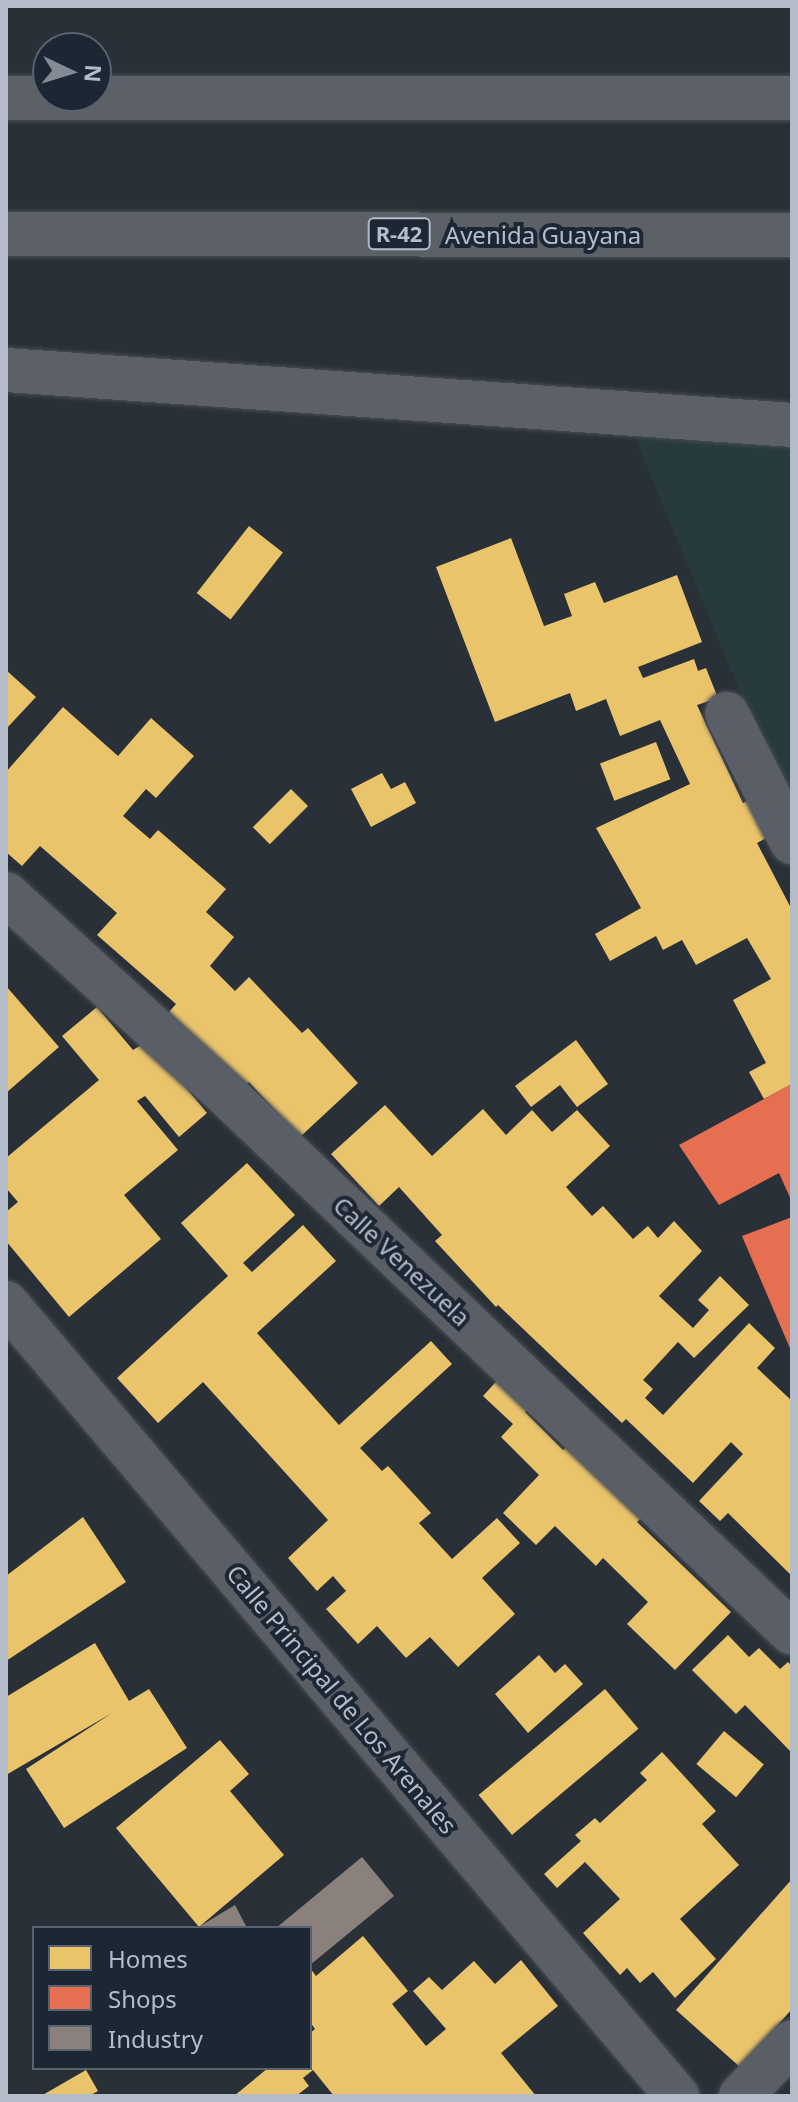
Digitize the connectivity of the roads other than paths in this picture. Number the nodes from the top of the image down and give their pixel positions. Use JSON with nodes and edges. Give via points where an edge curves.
{"nodes":[{"id":1,"x":6,"y":98,"type":"edge"},
{"id":2,"x":792,"y":98,"type":"edge"},
{"id":3,"x":6,"y":234,"type":"edge"},
{"id":4,"x":792,"y":235,"type":"edge"},
{"id":5,"x":6,"y":370,"type":"edge"},
{"id":6,"x":792,"y":425,"type":"edge"},
{"id":7,"x":727,"y":714,"type":"dead end"},
{"id":8,"x":792,"y":842,"type":"edge"},
{"id":9,"x":6,"y":894,"type":"edge"},
{"id":10,"x":6,"y":1303,"type":"edge"},
{"id":11,"x":792,"y":1633,"type":"edge"},
{"id":12,"x":792,"y":2042,"type":"edge"},
{"id":13,"x":677,"y":2096,"type":"edge"},
{"id":14,"x":741,"y":2096,"type":"edge"}],
"edges":[{"from":1,"to":2,"type":"main road"},
{"from":3,"to":4,"type":"main road","name":"Avenida Guayana","number":"R-42"},
{"from":5,"to":6,"type":"main road"},
{"from":7,"to":8,"type":"street"},
{"from":9,"to":11,"type":"street","name":"Calle Venezuela","via":[[229,1097]]},
{"from":10,"to":13,"type":"street","name":"Calle Principal de Los Arenales"},
{"from":12,"to":14,"type":"street"}]}
